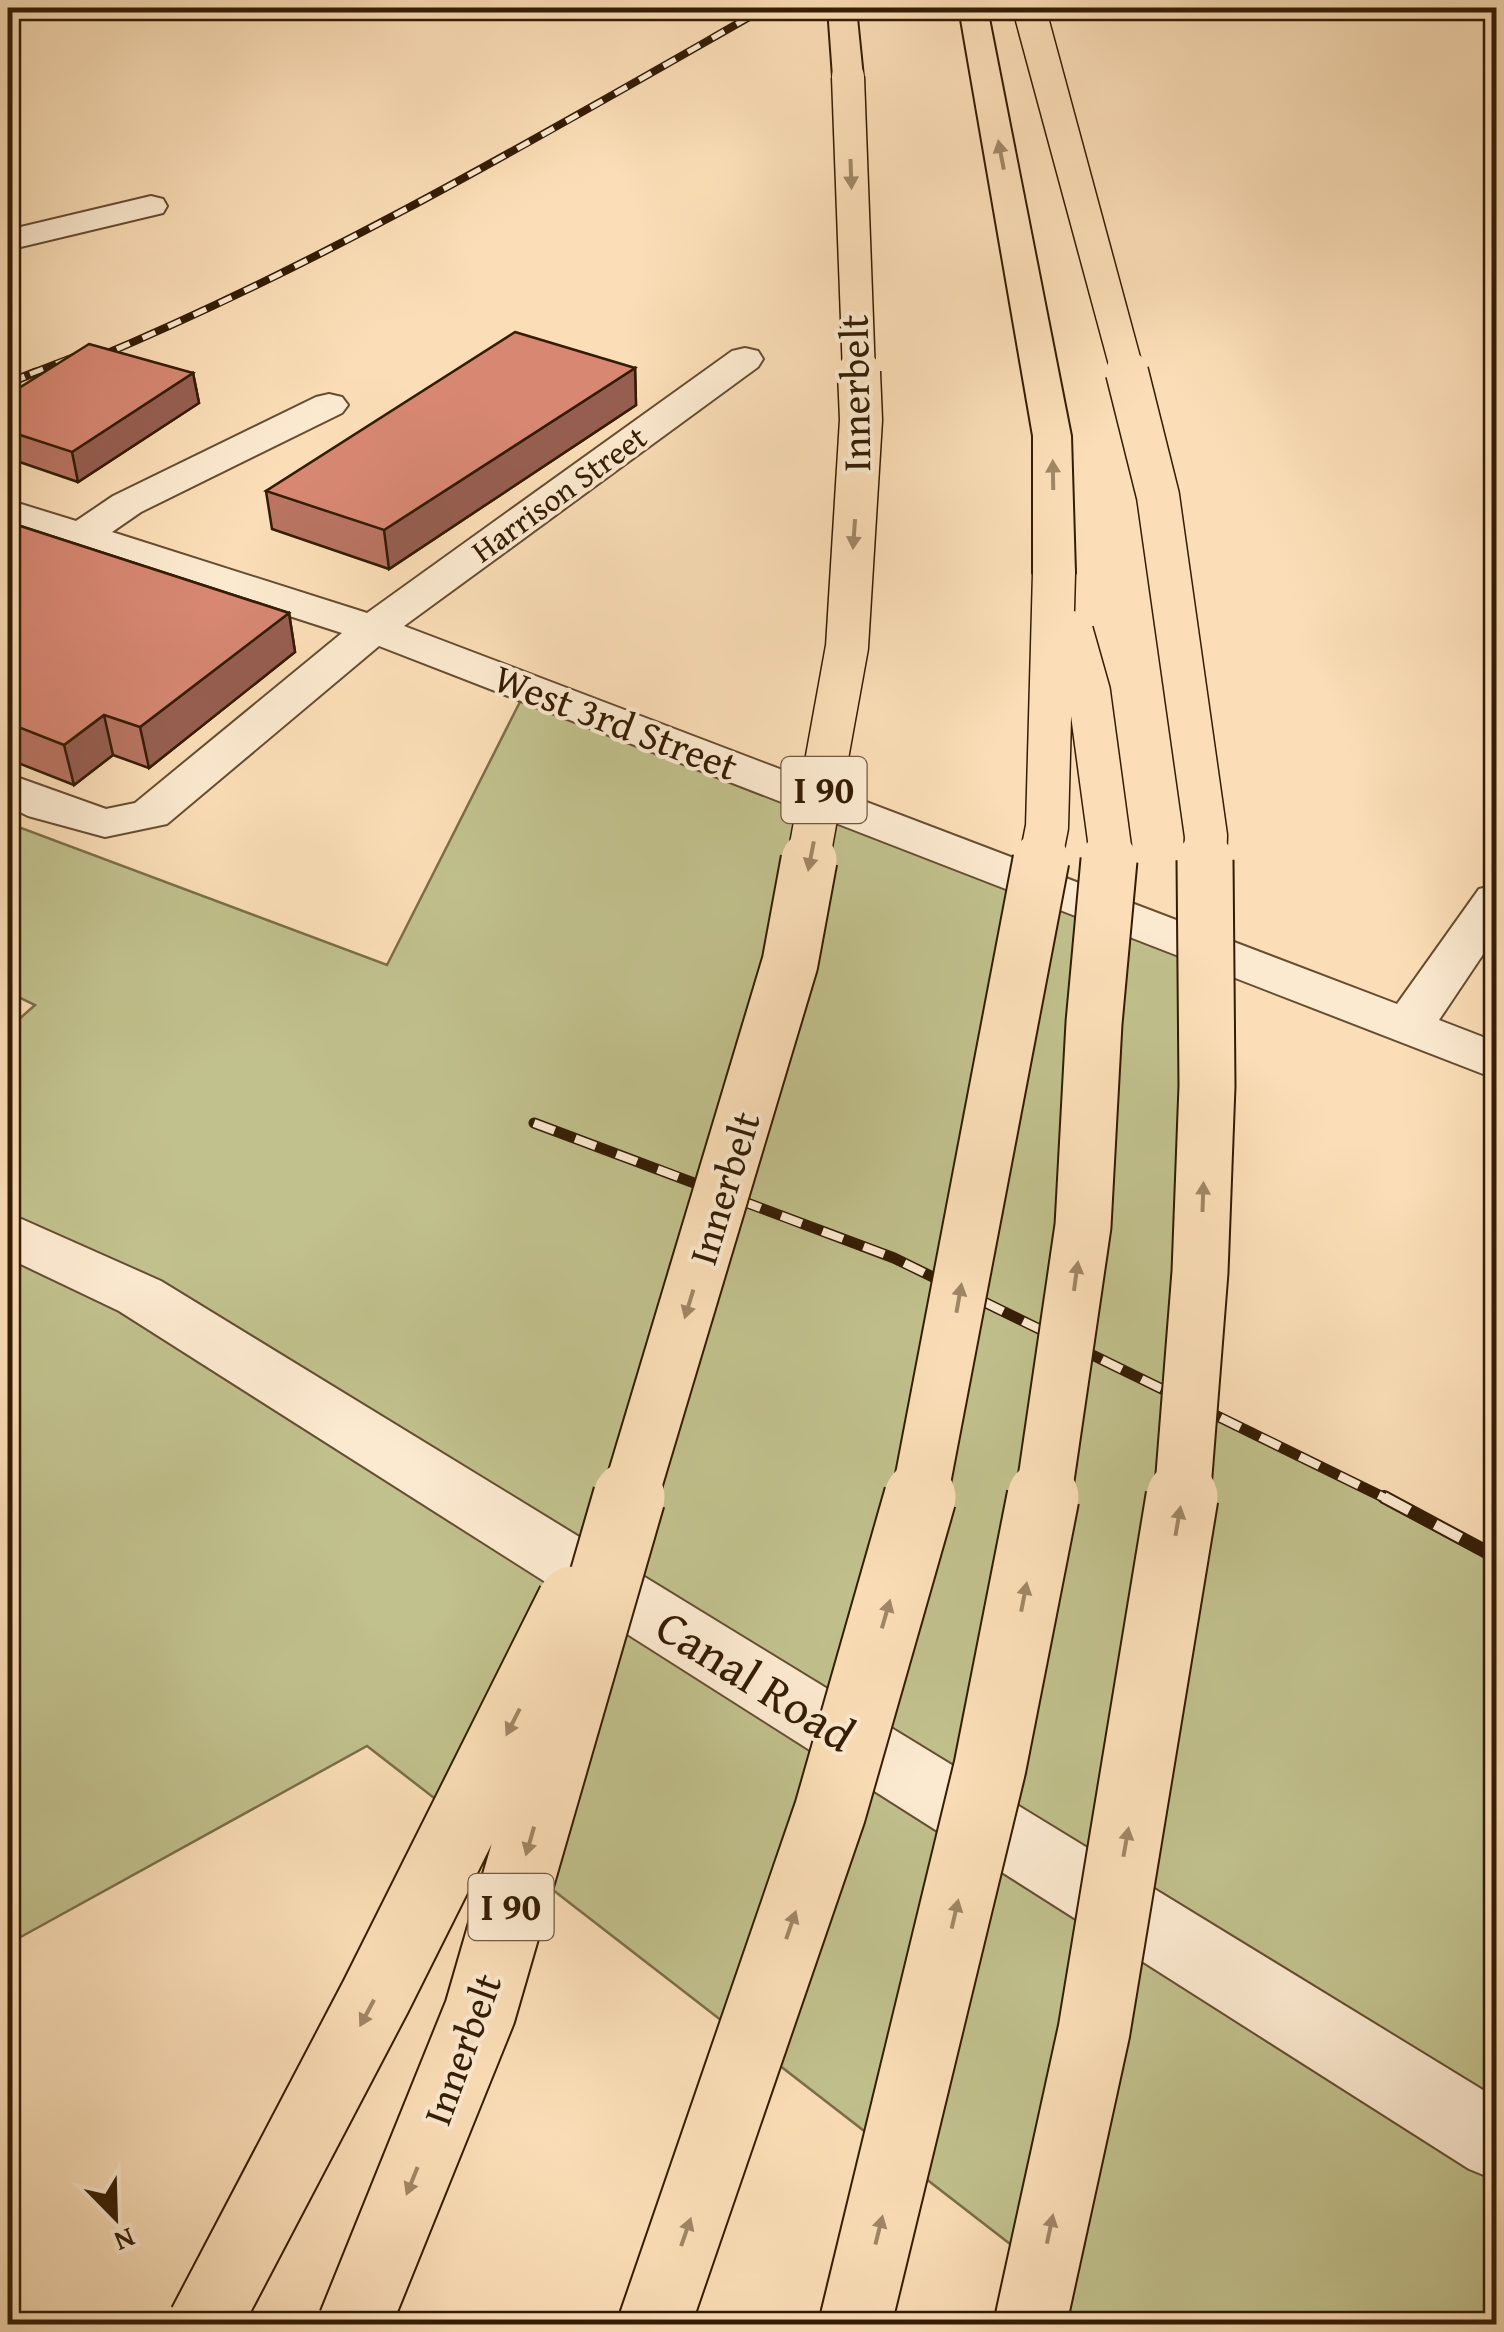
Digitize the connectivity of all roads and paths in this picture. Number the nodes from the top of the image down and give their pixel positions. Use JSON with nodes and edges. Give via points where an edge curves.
{"nodes":[{"id":1,"x":842,"y":8,"type":"edge"},
{"id":2,"x":973,"y":8,"type":"edge"},
{"id":3,"x":1029,"y":8,"type":"edge"},
{"id":4,"x":151,"y":206,"type":"dead end"},
{"id":5,"x":8,"y":240,"type":"edge"},
{"id":6,"x":745,"y":359,"type":"dead end"},
{"id":7,"x":329,"y":405,"type":"dead end"},
{"id":8,"x":8,"y":512,"type":"edge"},
{"id":9,"x":81,"y":535,"type":"junction"},
{"id":10,"x":1054,"y":573,"type":"junction"},
{"id":11,"x":373,"y":629,"type":"junction"},
{"id":12,"x":8,"y":788,"type":"edge"},
{"id":13,"x":1496,"y":900,"type":"edge"},
{"id":14,"x":1407,"y":1027,"type":"junction"},
{"id":15,"x":1496,"y":1061,"type":"edge"},
{"id":16,"x":8,"y":1234,"type":"edge"},
{"id":17,"x":635,"y":1478,"type":"junction"},
{"id":18,"x":1496,"y":2142,"type":"edge"},
{"id":19,"x":204,"y":2324,"type":"edge"},
{"id":20,"x":354,"y":2324,"type":"edge"},
{"id":21,"x":654,"y":2324,"type":"edge"},
{"id":22,"x":855,"y":2324,"type":"edge"},
{"id":23,"x":1030,"y":2324,"type":"edge"}],
"edges":[{"from":1,"to":17,"type":"highway","name":"Innerbelt","number":"I 90","one_way":true,"bridge":true,"via":[[862,420],[848,647],[790,962]]},
{"from":10,"to":2,"type":"highway","one_way":true,"via":[[1052,436]]},
{"from":23,"to":3,"type":"highway","one_way":true,"bridge":true,"via":[[1094,2030],[1183,1492],[1207,1086],[1206,836],[1158,496]]},
{"from":4,"to":5,"type":"street"},
{"from":6,"to":11,"type":"street","name":"Harrison Street"},
{"from":7,"to":9,"type":"street","via":[[127,504]]},
{"from":8,"to":9,"type":"street","name":"West 3rd Street"},
{"from":9,"to":11,"type":"street","name":"West 3rd Street"},
{"from":21,"to":10,"type":"highway","one_way":true,"bridge":true,"via":[[830,1812],[927,1473],[1047,828]]},
{"from":22,"to":10,"type":"highway","one_way":true,"bridge":true,"via":[[990,1767],[1044,1499],[1083,1226],[1110,847],[1089,692]]},
{"from":11,"to":12,"type":"street","name":"Harrison Street","via":[[150,814],[104,822]]},
{"from":11,"to":14,"type":"street","name":"West 3rd Street"},
{"from":13,"to":14,"type":"street"},
{"from":14,"to":15,"type":"street","name":"West 3rd Street"},
{"from":16,"to":18,"type":"street","name":"Canal Road","via":[[140,1296]]},
{"from":17,"to":19,"type":"highway","one_way":true,"bridge":true},
{"from":17,"to":20,"type":"highway","name":"Innerbelt","number":"I 90","one_way":true,"bridge":true,"via":[[480,2012]]}]}
